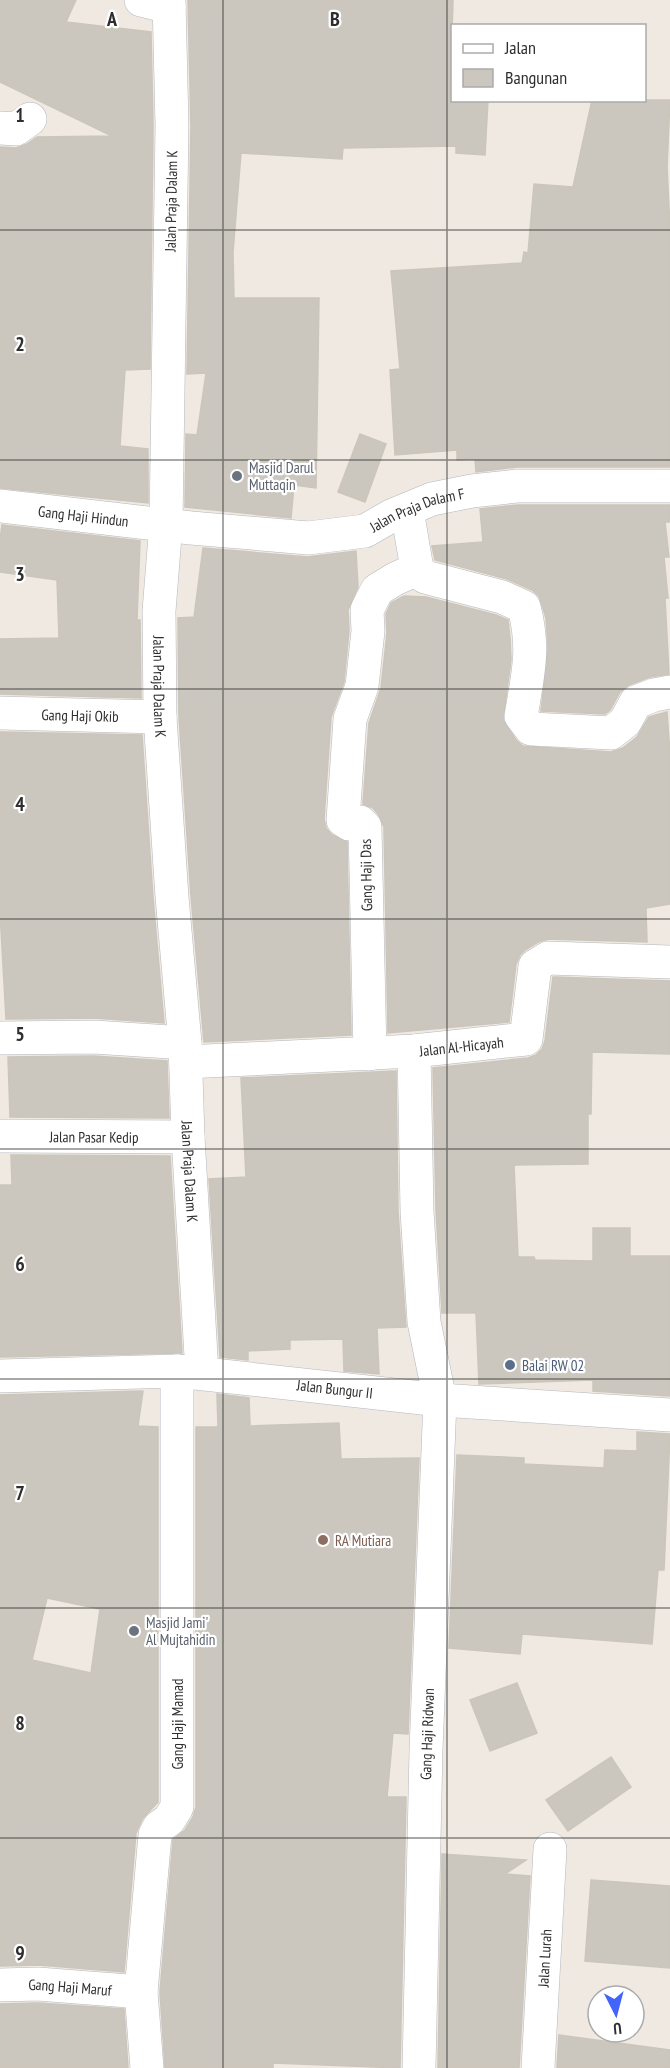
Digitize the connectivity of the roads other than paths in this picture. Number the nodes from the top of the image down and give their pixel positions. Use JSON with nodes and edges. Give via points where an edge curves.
{"nodes":[{"id":1,"x":160,"y":2,"type":"edge"},
{"id":2,"x":670,"y":486,"type":"edge"},
{"id":3,"x":0,"y":506,"type":"edge"},
{"id":4,"x":407,"y":510,"type":"junction"},
{"id":5,"x":166,"y":524,"type":"junction"},
{"id":6,"x":417,"y":568,"type":"junction"},
{"id":7,"x":670,"y":693,"type":"edge"},
{"id":8,"x":0,"y":713,"type":"edge"},
{"id":9,"x":160,"y":717,"type":"junction"},
{"id":10,"x":670,"y":962,"type":"edge"},
{"id":11,"x":0,"y":1038,"type":"edge"},
{"id":12,"x":414,"y":1051,"type":"junction"},
{"id":13,"x":186,"y":1053,"type":"junction"},
{"id":14,"x":370,"y":1053,"type":"junction"},
{"id":15,"x":0,"y":1136,"type":"edge"},
{"id":16,"x":188,"y":1137,"type":"junction"},
{"id":17,"x":189,"y":1372,"type":"junction"},
{"id":18,"x":0,"y":1376,"type":"edge"},
{"id":19,"x":440,"y":1400,"type":"junction"},
{"id":20,"x":670,"y":1415,"type":"edge"},
{"id":21,"x":550,"y":1849,"type":"dead end"},
{"id":22,"x":0,"y":1985,"type":"edge"},
{"id":23,"x":141,"y":1992,"type":"junction"},
{"id":24,"x":147,"y":2068,"type":"edge"},
{"id":25,"x":419,"y":2068,"type":"edge"},
{"id":26,"x":538,"y":2068,"type":"edge"}],
"edges":[{"from":1,"to":5,"type":"street","name":"Jalan Praja Dalam K","via":[[172,126]]},
{"from":2,"to":4,"type":"street","name":"Jalan Praja Dalam F","via":[[517,486],[462,493]]},
{"from":3,"to":5,"type":"street","name":"Gang Haji Hindun"},
{"from":4,"to":5,"type":"street","name":"Jalan Praja Dalam F","via":[[365,531],[308,538]]},
{"from":4,"to":6,"type":"street"},
{"from":5,"to":9,"type":"street","name":"Jalan Praja Dalam K","via":[[159,611]]},
{"from":6,"to":7,"type":"street","via":[[425,577],[502,597],[524,607],[530,630],[530,661],[520,716],[531,729],[610,733],[625,722],[636,702]]},
{"from":6,"to":14,"type":"street","name":"Gang Haji Das","via":[[377,590],[367,610],[362,686],[350,719],[343,820],[349,824],[360,822],[365,827]]},
{"from":8,"to":9,"type":"street","name":"Gang Haji Okib"},
{"from":9,"to":13,"type":"street","name":"Jalan Praja Dalam K"},
{"from":10,"to":12,"type":"street","name":"Jalan Al-Hicayah","via":[[548,958],[535,966],[526,1039]]},
{"from":11,"to":13,"type":"street","name":"Jalan Al-Hicayah","via":[[94,1037]]},
{"from":12,"to":14,"type":"street","name":"Jalan Al-Hicayah"},
{"from":12,"to":19,"type":"street","name":"Gang Haji Ridwan","via":[[424,1322]]},
{"from":13,"to":14,"type":"street","name":"Jalan Al-Hicayah"},
{"from":13,"to":16,"type":"street","name":"Jalan Praja Dalam K"},
{"from":15,"to":16,"type":"street","name":"Jalan Pasar Kedip"},
{"from":16,"to":17,"type":"street","name":"Jalan Praja Dalam K"},
{"from":17,"to":18,"type":"street","name":"Jalan Bungur II"},
{"from":17,"to":19,"type":"street","name":"Jalan Bungur II"},
{"from":17,"to":23,"type":"street","name":"Gang Haji Mamad","via":[[177,1807],[155,1834]]},
{"from":19,"to":20,"type":"street","name":"Jalan Bungur II"},
{"from":19,"to":25,"type":"street","name":"Gang Haji Ridwan"},
{"from":21,"to":26,"type":"street","name":"Jalan Lurah"},
{"from":22,"to":23,"type":"street","name":"Gang Haji Maruf"},
{"from":23,"to":24,"type":"street","name":"Gang Haji Mamad"}]}
